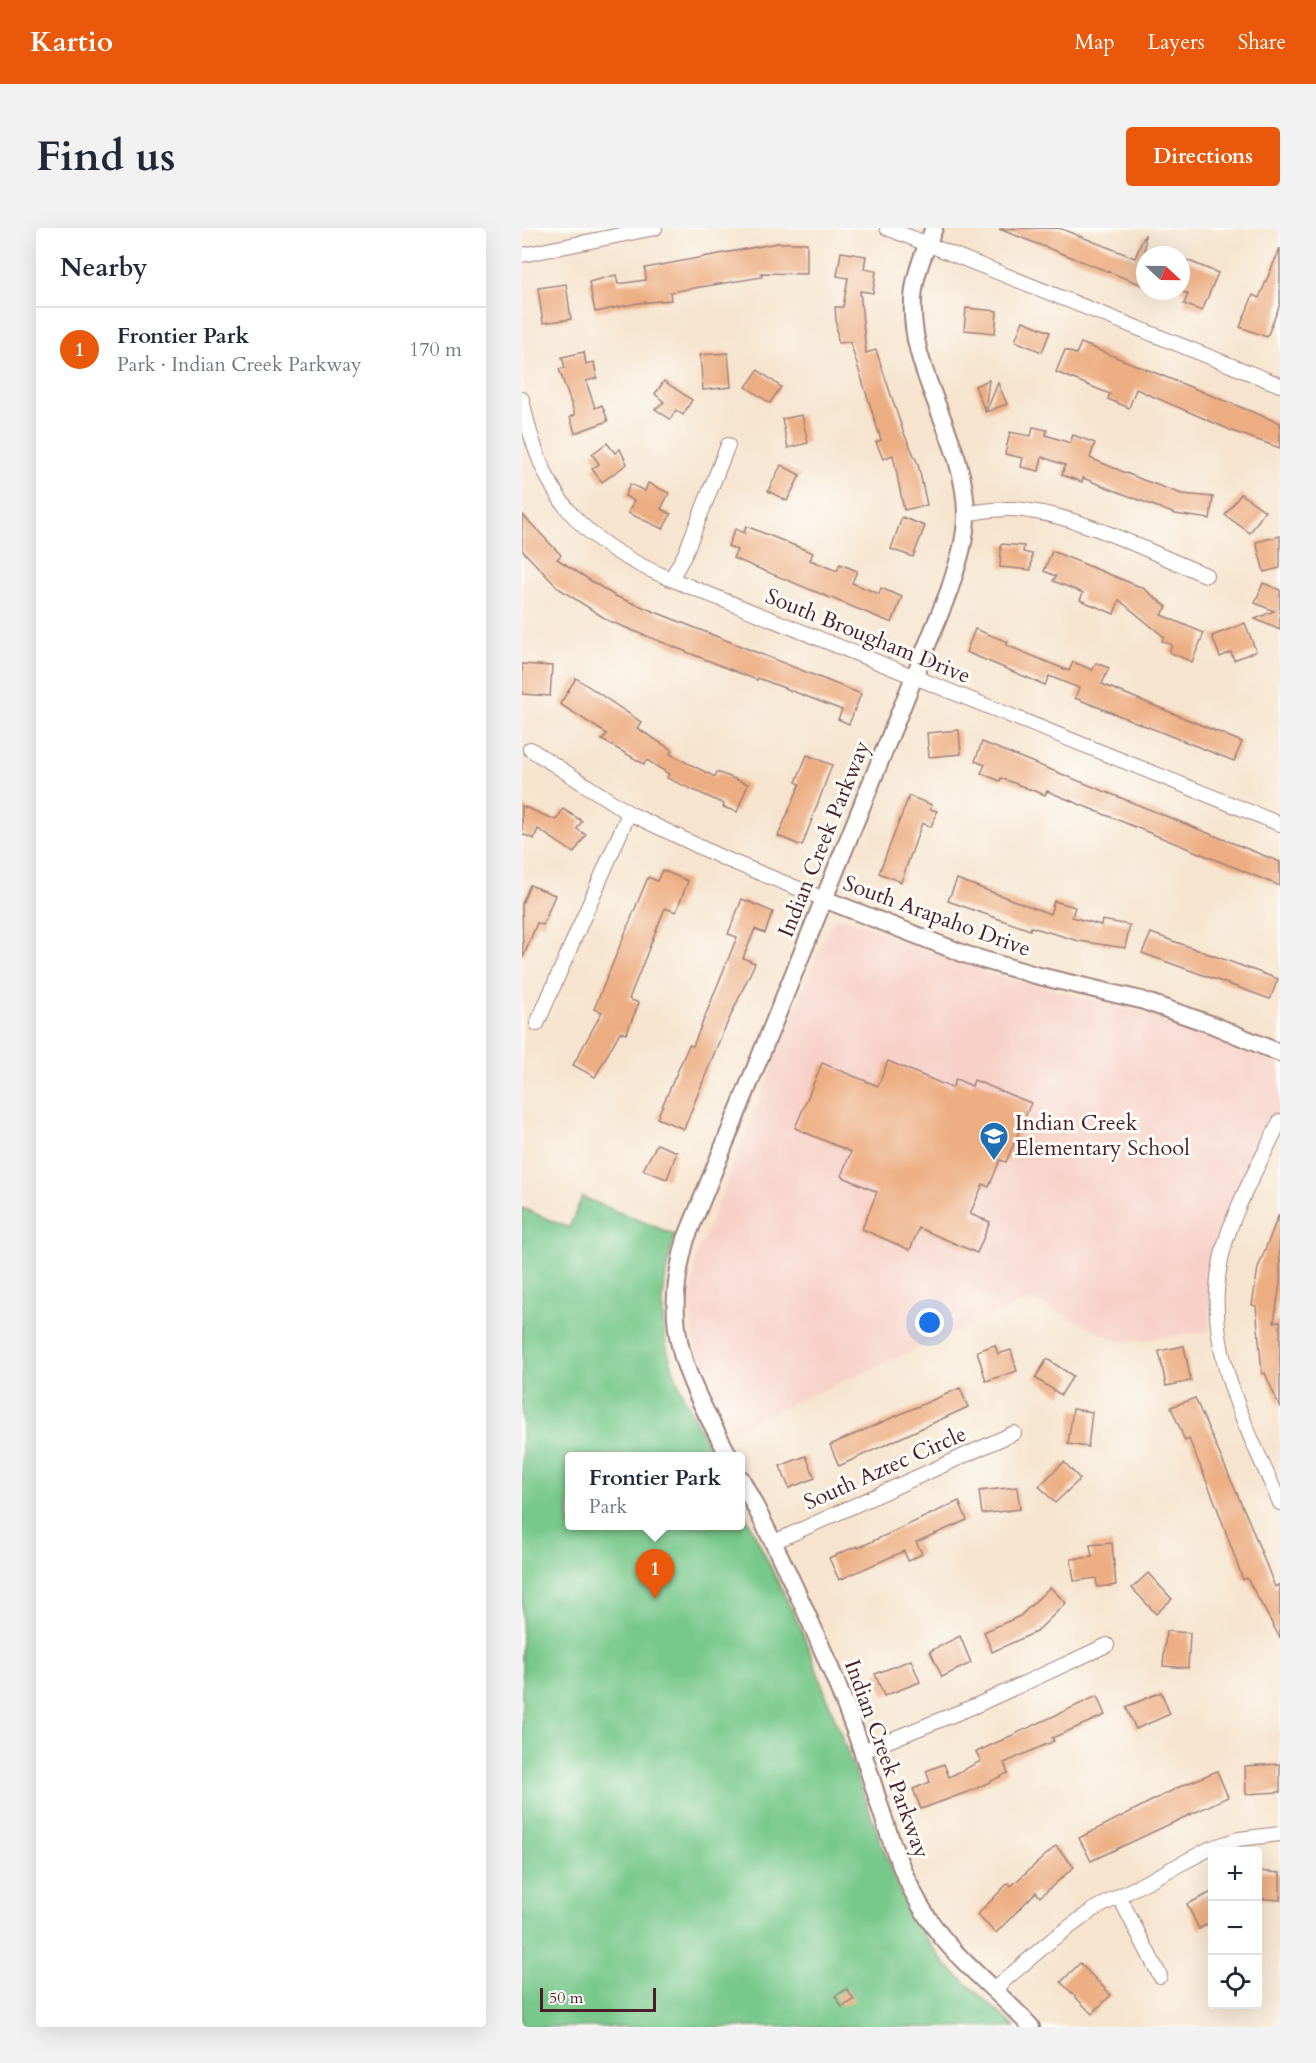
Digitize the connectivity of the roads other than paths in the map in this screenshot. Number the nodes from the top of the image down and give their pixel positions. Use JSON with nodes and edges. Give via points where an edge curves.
{"nodes":[{"id":1,"x":656,"y":228,"type":"edge"},
{"id":2,"x":887,"y":228,"type":"edge"},
{"id":3,"x":931,"y":236,"type":"edge"},
{"id":4,"x":522,"y":255,"type":"edge"},
{"id":5,"x":1280,"y":385,"type":"edge"},
{"id":6,"x":522,"y":399,"type":"edge"},
{"id":7,"x":728,"y":445,"type":"dead end"},
{"id":8,"x":966,"y":514,"type":"junction"},
{"id":9,"x":1206,"y":575,"type":"dead end"},
{"id":10,"x":671,"y":579,"type":"junction"},
{"id":11,"x":913,"y":676,"type":"junction"},
{"id":12,"x":530,"y":749,"type":"dead end"},
{"id":13,"x":629,"y":813,"type":"junction"},
{"id":14,"x":1280,"y":824,"type":"edge"},
{"id":15,"x":824,"y":899,"type":"junction"},
{"id":16,"x":537,"y":1024,"type":"dead end"},
{"id":17,"x":1280,"y":1053,"type":"edge"},
{"id":18,"x":1280,"y":1121,"type":"edge"},
{"id":19,"x":1014,"y":1433,"type":"dead end"},
{"id":20,"x":727,"y":1452,"type":"edge"},
{"id":21,"x":745,"y":1487,"type":"edge"},
{"id":22,"x":1280,"y":1503,"type":"edge"},
{"id":23,"x":774,"y":1542,"type":"junction"},
{"id":24,"x":1107,"y":1645,"type":"dead end"},
{"id":25,"x":863,"y":1751,"type":"junction"},
{"id":26,"x":1280,"y":1834,"type":"edge"},
{"id":27,"x":1119,"y":1896,"type":"junction"},
{"id":28,"x":1160,"y":1976,"type":"dead end"},
{"id":29,"x":993,"y":1989,"type":"junction"},
{"id":30,"x":1031,"y":2027,"type":"edge"}],
"edges":[{"from":1,"to":4,"type":"street"},
{"from":2,"to":3,"type":"street"},
{"from":3,"to":5,"type":"street"},
{"from":3,"to":8,"type":"street","name":"Indian Creek Parkway","via":[[914,288],[916,335],[956,454]]},
{"from":6,"to":10,"type":"street","name":"South Brougham Drive","via":[[537,459],[572,515],[621,556]]},
{"from":7,"to":10,"type":"street","via":[[685,554]]},
{"from":8,"to":9,"type":"street","via":[[993,509],[1028,510],[1058,517]]},
{"from":8,"to":11,"type":"street","name":"Indian Creek Parkway","via":[[960,555]]},
{"from":10,"to":11,"type":"street","name":"South Brougham Drive"},
{"from":11,"to":14,"type":"street","name":"South Brougham Drive"},
{"from":11,"to":15,"type":"street","name":"Indian Creek Parkway"},
{"from":12,"to":13,"type":"street","name":"South Arapaho Drive"},
{"from":13,"to":15,"type":"street","name":"South Arapaho Drive","via":[[723,858]]},
{"from":13,"to":16,"type":"street"},
{"from":15,"to":17,"type":"street","name":"South Arapaho Drive","via":[[967,955],[1141,1000]]},
{"from":15,"to":20,"type":"street","name":"Indian Creek Parkway","via":[[679,1267],[675,1325],[682,1359],[694,1392]]},
{"from":18,"to":22,"type":"street","via":[[1232,1223],[1222,1254],[1215,1309],[1233,1396]]},
{"from":19,"to":23,"type":"street","name":"South Aztec Circle"},
{"from":21,"to":23,"type":"street","name":"Indian Creek Parkway"},
{"from":23,"to":25,"type":"street","name":"Indian Creek Parkway","via":[[812,1620]]},
{"from":24,"to":25,"type":"street","via":[[977,1705]]},
{"from":25,"to":29,"type":"street","name":"Indian Creek Parkway","via":[[883,1816],[917,1900],[948,1945]]},
{"from":26,"to":27,"type":"street","via":[[1239,1839],[1210,1848]]},
{"from":27,"to":28,"type":"street"},
{"from":27,"to":29,"type":"street","via":[[1054,1938]]},
{"from":29,"to":30,"type":"street","name":"Indian Creek Parkway"}]}
